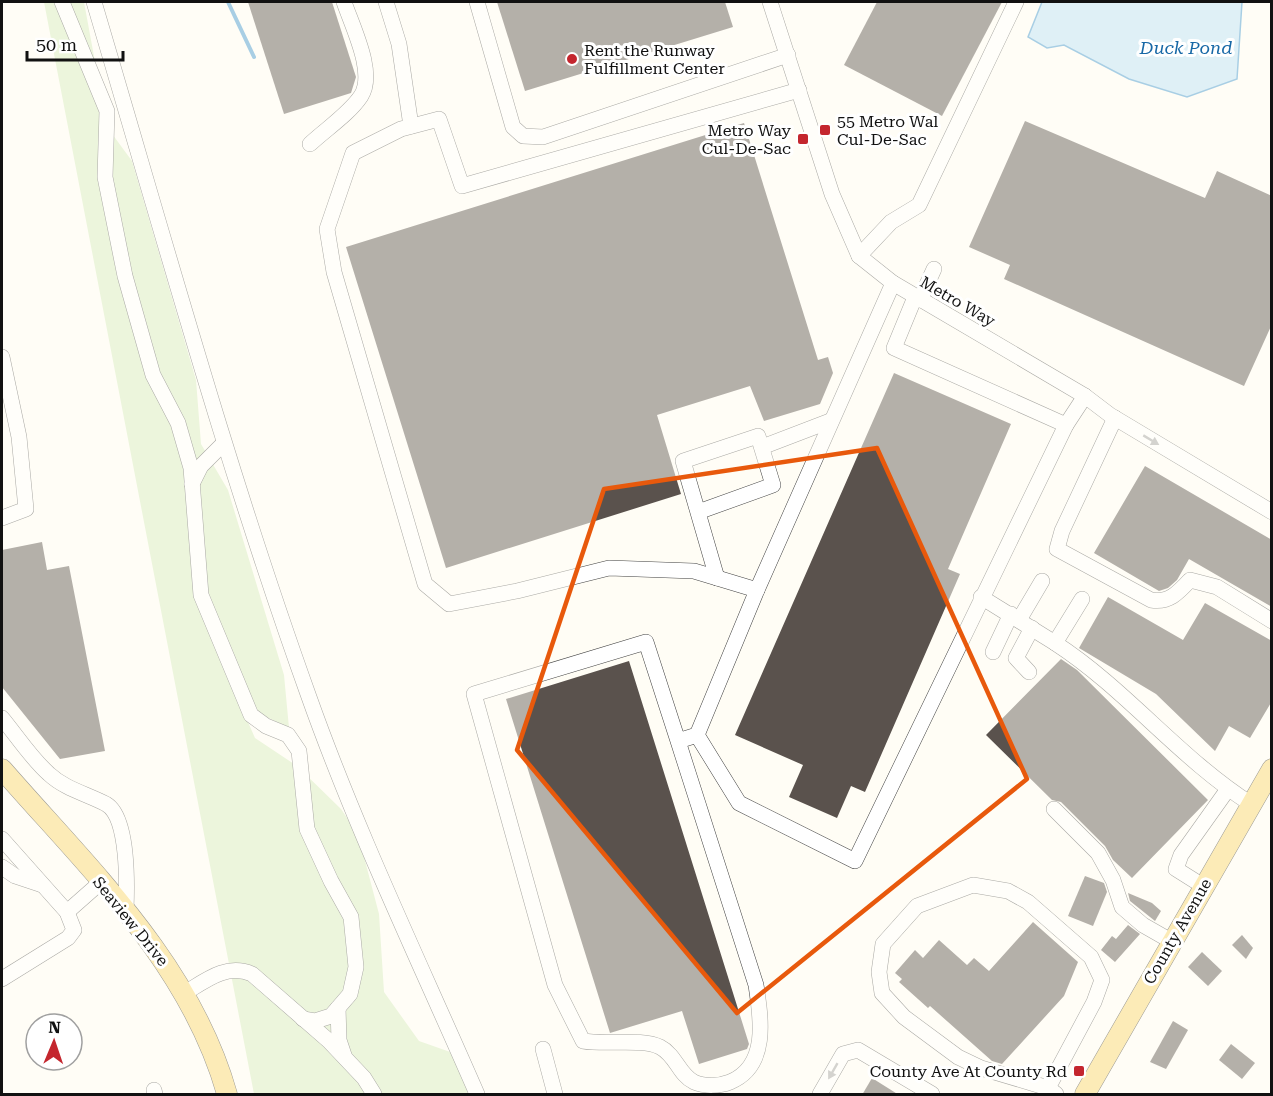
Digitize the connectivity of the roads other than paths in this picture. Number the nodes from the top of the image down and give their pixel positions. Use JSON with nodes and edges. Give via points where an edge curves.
{"nodes":[{"id":1,"x":62,"y":2,"type":"edge"},
{"id":2,"x":94,"y":2,"type":"edge"},
{"id":3,"x":344,"y":2,"type":"edge"},
{"id":4,"x":386,"y":2,"type":"edge"},
{"id":5,"x":477,"y":2,"type":"edge"},
{"id":6,"x":770,"y":2,"type":"edge"},
{"id":7,"x":1016,"y":2,"type":"edge"},
{"id":8,"x":788,"y":55,"type":"junction"},
{"id":9,"x":799,"y":90,"type":"junction"},
{"id":10,"x":411,"y":126,"type":"junction"},
{"id":11,"x":310,"y":144,"type":"dead end"},
{"id":12,"x":859,"y":256,"type":"junction"},
{"id":13,"x":934,"y":268,"type":"dead end"},
{"id":14,"x":893,"y":283,"type":"junction"},
{"id":15,"x":918,"y":298,"type":"junction"},
{"id":16,"x":2,"y":357,"type":"edge"},
{"id":17,"x":1085,"y":396,"type":"junction"},
{"id":18,"x":1115,"y":418,"type":"junction"},
{"id":19,"x":830,"y":421,"type":"junction"},
{"id":20,"x":1065,"y":425,"type":"junction"},
{"id":21,"x":223,"y":444,"type":"junction"},
{"id":22,"x":762,"y":447,"type":"junction"},
{"id":23,"x":192,"y":484,"type":"junction"},
{"id":24,"x":698,"y":512,"type":"junction"},
{"id":25,"x":1272,"y":512,"type":"edge"},
{"id":26,"x":2,"y":518,"type":"edge"},
{"id":27,"x":717,"y":578,"type":"junction"},
{"id":28,"x":1042,"y":581,"type":"dead end"},
{"id":29,"x":757,"y":590,"type":"junction"},
{"id":30,"x":981,"y":597,"type":"junction"},
{"id":31,"x":1082,"y":599,"type":"dead end"},
{"id":32,"x":1021,"y":620,"type":"junction"},
{"id":33,"x":1272,"y":621,"type":"edge"},
{"id":34,"x":1054,"y":643,"type":"junction"},
{"id":35,"x":993,"y":652,"type":"dead end"},
{"id":36,"x":1029,"y":672,"type":"dead end"},
{"id":37,"x":2,"y":718,"type":"edge"},
{"id":38,"x":697,"y":735,"type":"junction"},
{"id":39,"x":678,"y":741,"type":"junction"},
{"id":40,"x":2,"y":769,"type":"edge"},
{"id":41,"x":1272,"y":769,"type":"edge"},
{"id":42,"x":1228,"y":789,"type":"junction"},
{"id":43,"x":1261,"y":795,"type":"edge"},
{"id":44,"x":1054,"y":809,"type":"dead end"},
{"id":45,"x":2,"y":839,"type":"edge"},
{"id":46,"x":2,"y":867,"type":"edge"},
{"id":47,"x":101,"y":882,"type":"junction"},
{"id":48,"x":42,"y":885,"type":"junction"},
{"id":49,"x":1203,"y":886,"type":"junction"},
{"id":50,"x":126,"y":910,"type":"junction"},
{"id":51,"x":67,"y":912,"type":"junction"},
{"id":52,"x":1171,"y":940,"type":"junction"},
{"id":53,"x":2,"y":980,"type":"edge"},
{"id":54,"x":185,"y":993,"type":"junction"},
{"id":55,"x":338,"y":1008,"type":"junction"},
{"id":56,"x":303,"y":1020,"type":"junction"},
{"id":57,"x":543,"y":1049,"type":"dead end"},
{"id":58,"x":346,"y":1060,"type":"junction"},
{"id":59,"x":698,"y":1089,"type":"edge"},
{"id":60,"x":1052,"y":1091,"type":"edge"},
{"id":61,"x":227,"y":1095,"type":"edge"},
{"id":62,"x":374,"y":1095,"type":"edge"},
{"id":63,"x":477,"y":1095,"type":"edge"},
{"id":64,"x":555,"y":1095,"type":"edge"},
{"id":65,"x":819,"y":1095,"type":"edge"},
{"id":66,"x":932,"y":1095,"type":"edge"},
{"id":67,"x":1085,"y":1095,"type":"edge"}],
"edges":[{"from":1,"to":23,"type":"street","via":[[107,111],[105,177],[125,276],[153,375],[178,423]]},
{"from":2,"to":21,"type":"street"},
{"from":3,"to":11,"type":"street","via":[[368,72],[366,85],[361,96]]},
{"from":4,"to":10,"type":"street","via":[[399,44]]},
{"from":5,"to":8,"type":"street","via":[[513,127],[523,136],[543,137]]},
{"from":6,"to":8,"type":"street","name":"Metro Way"},
{"from":7,"to":12,"type":"street","via":[[919,205],[891,222]]},
{"from":8,"to":9,"type":"street","name":"Metro Way"},
{"from":9,"to":10,"type":"street","via":[[462,186],[439,119]]},
{"from":9,"to":12,"type":"street","name":"Metro Way","via":[[832,194]]},
{"from":10,"to":27,"type":"street","via":[[353,153],[327,229],[334,272],[425,584],[449,604],[609,568],[694,571]]},
{"from":12,"to":14,"type":"street","name":"Metro Way"},
{"from":13,"to":15,"type":"street"},
{"from":14,"to":15,"type":"street","name":"Metro Way"},
{"from":14,"to":19,"type":"street"},
{"from":15,"to":17,"type":"street","name":"Metro Way"},
{"from":15,"to":20,"type":"street","via":[[894,348]]},
{"from":16,"to":26,"type":"street","via":[[19,437],[26,509]]},
{"from":17,"to":18,"type":"street","name":"Metro Way"},
{"from":17,"to":20,"type":"street"},
{"from":18,"to":25,"type":"street","name":"Metro Way","one_way":true},
{"from":18,"to":33,"type":"street","via":[[1057,549],[1151,600],[1162,602],[1176,595],[1190,580],[1217,587]]},
{"from":19,"to":22,"type":"street"},
{"from":19,"to":29,"type":"street"},
{"from":20,"to":30,"type":"street"},
{"from":21,"to":23,"type":"street","via":[[201,466]]},
{"from":21,"to":63,"type":"street","via":[[309,699]]},
{"from":22,"to":24,"type":"street","via":[[773,485]]},
{"from":22,"to":24,"type":"street","via":[[758,436],[683,461]]},
{"from":23,"to":55,"type":"street","via":[[201,596],[251,715],[288,735],[299,751],[307,829],[351,917],[356,967],[350,994]]},
{"from":24,"to":27,"type":"street"},
{"from":27,"to":29,"type":"street"},
{"from":28,"to":32,"type":"street"},
{"from":29,"to":38,"type":"street"},
{"from":30,"to":32,"type":"street"},
{"from":30,"to":38,"type":"street","via":[[855,861],[739,803]]},
{"from":31,"to":34,"type":"street"},
{"from":32,"to":34,"type":"street"},
{"from":32,"to":35,"type":"street"},
{"from":32,"to":36,"type":"street","via":[[1016,658]]},
{"from":34,"to":42,"type":"street","via":[[1082,661]]},
{"from":37,"to":50,"type":"street","via":[[49,775],[109,806],[128,864]]},
{"from":38,"to":39,"type":"street"},
{"from":39,"to":59,"type":"street","via":[[756,985],[761,1019],[759,1044],[747,1072],[721,1086]]},
{"from":39,"to":59,"type":"street","via":[[646,642],[474,694],[555,985],[583,1041],[646,1042],[660,1047]]},
{"from":40,"to":47,"type":"main road","name":"Seaview Drive"},
{"from":41,"to":43,"type":"main road","name":"County Avenue"},
{"from":42,"to":43,"type":"street"},
{"from":42,"to":49,"type":"street","via":[[1181,855],[1176,869]]},
{"from":43,"to":49,"type":"main road","name":"County Avenue"},
{"from":44,"to":52,"type":"street","via":[[1098,853],[1122,907],[1143,925]]},
{"from":45,"to":48,"type":"street"},
{"from":46,"to":48,"type":"street"},
{"from":47,"to":50,"type":"main road","name":"Seaview Drive"},
{"from":47,"to":51,"type":"street"},
{"from":48,"to":51,"type":"street"},
{"from":49,"to":52,"type":"main road","name":"County Avenue"},
{"from":50,"to":54,"type":"main road","name":"Seaview Drive"},
{"from":51,"to":53,"type":"street","via":[[74,930],[68,938]]},
{"from":52,"to":67,"type":"main road","name":"County Avenue"},
{"from":54,"to":56,"type":"street","via":[[220,972],[243,970],[265,983]]},
{"from":54,"to":61,"type":"main road","name":"Seaview Drive","via":[[210,1045]]},
{"from":55,"to":56,"type":"street","via":[[331,1016]]},
{"from":55,"to":58,"type":"street","via":[[339,1040]]},
{"from":56,"to":58,"type":"street"},
{"from":57,"to":64,"type":"street"},
{"from":58,"to":62,"type":"street"},
{"from":60,"to":60,"type":"street","via":[[1102,980],[1097,966],[1028,902],[1008,891],[973,885],[917,906],[883,944],[879,972],[882,993],[904,1017],[958,1057]]},
{"from":66,"to":65,"type":"street","one_way":true,"via":[[858,1050],[843,1054]]}]}
